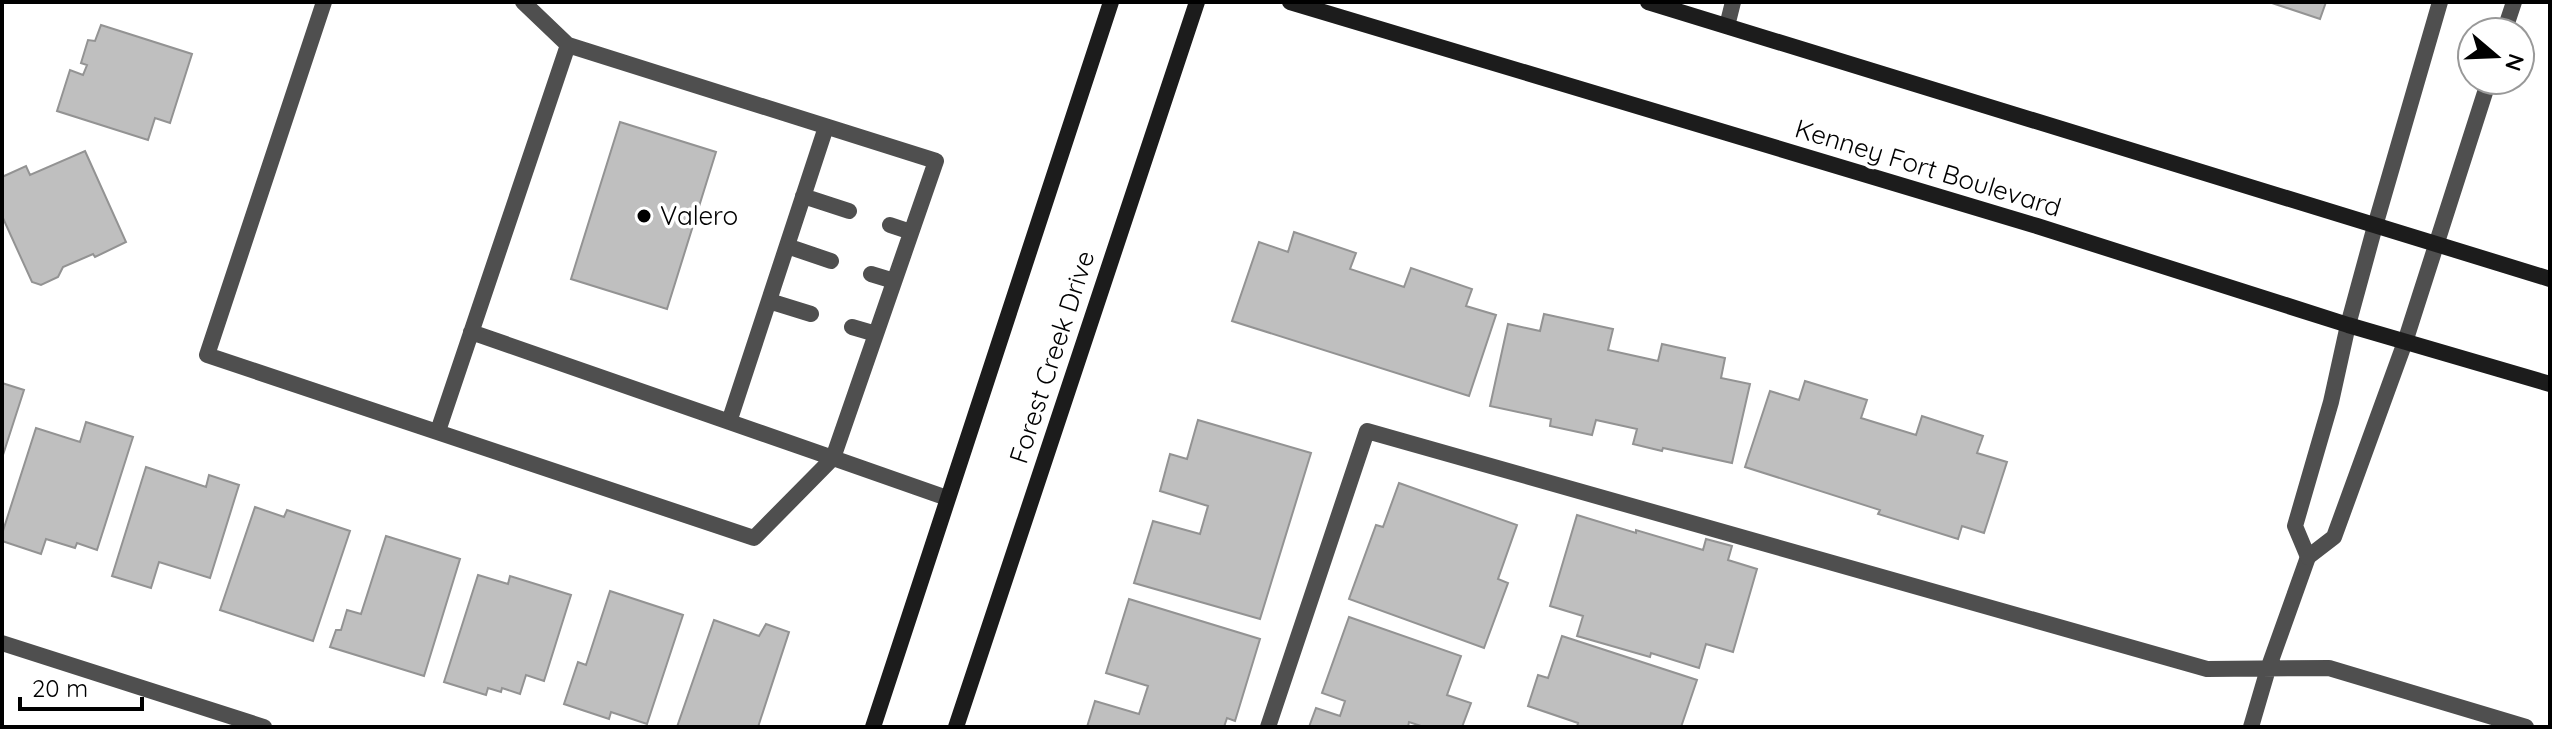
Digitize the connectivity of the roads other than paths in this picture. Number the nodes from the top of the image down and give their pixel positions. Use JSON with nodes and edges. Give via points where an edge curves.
{"nodes":[{"id":1,"x":324,"y":2,"type":"edge"},
{"id":2,"x":523,"y":2,"type":"edge"},
{"id":3,"x":1111,"y":2,"type":"edge"},
{"id":4,"x":1197,"y":2,"type":"edge"},
{"id":5,"x":1290,"y":2,"type":"edge"},
{"id":6,"x":1648,"y":2,"type":"edge"},
{"id":7,"x":1733,"y":2,"type":"edge"},
{"id":8,"x":2440,"y":2,"type":"edge"},
{"id":9,"x":1727,"y":26,"type":"junction"},
{"id":10,"x":568,"y":45,"type":"junction"},
{"id":11,"x":2484,"y":96,"type":"edge"},
{"id":12,"x":826,"y":127,"type":"junction"},
{"id":13,"x":803,"y":196,"type":"junction"},
{"id":14,"x":849,"y":211,"type":"dead end"},
{"id":15,"x":890,"y":225,"type":"dead end"},
{"id":16,"x":2375,"y":226,"type":"junction"},
{"id":17,"x":911,"y":232,"type":"junction"},
{"id":18,"x":2437,"y":245,"type":"junction"},
{"id":19,"x":787,"y":246,"type":"junction"},
{"id":20,"x":831,"y":261,"type":"dead end"},
{"id":21,"x":871,"y":274,"type":"dead end"},
{"id":22,"x":2550,"y":279,"type":"edge"},
{"id":23,"x":894,"y":281,"type":"junction"},
{"id":24,"x":769,"y":301,"type":"junction"},
{"id":25,"x":811,"y":314,"type":"dead end"},
{"id":26,"x":2348,"y":325,"type":"junction"},
{"id":27,"x":852,"y":327,"type":"dead end"},
{"id":28,"x":471,"y":332,"type":"junction"},
{"id":29,"x":876,"y":334,"type":"junction"},
{"id":30,"x":2405,"y":342,"type":"junction"},
{"id":31,"x":2550,"y":384,"type":"edge"},
{"id":32,"x":729,"y":422,"type":"junction"},
{"id":33,"x":438,"y":431,"type":"junction"},
{"id":34,"x":833,"y":458,"type":"junction"},
{"id":35,"x":947,"y":498,"type":"junction"},
{"id":36,"x":2308,"y":557,"type":"junction"},
{"id":37,"x":2,"y":643,"type":"edge"},
{"id":38,"x":2268,"y":669,"type":"junction"},
{"id":39,"x":264,"y":727,"type":"edge"},
{"id":40,"x":873,"y":727,"type":"edge"},
{"id":41,"x":956,"y":727,"type":"edge"},
{"id":42,"x":1268,"y":727,"type":"edge"},
{"id":43,"x":2251,"y":727,"type":"edge"},
{"id":44,"x":2526,"y":727,"type":"edge"}],
"edges":[{"from":1,"to":33,"type":"street","via":[[207,355]]},
{"from":2,"to":10,"type":"street"},
{"from":3,"to":35,"type":"main road"},
{"from":4,"to":41,"type":"main road","name":"Forest Creek Drive"},
{"from":5,"to":26,"type":"main road","name":"Kenney Fort Boulevard"},
{"from":6,"to":9,"type":"main road"},
{"from":7,"to":9,"type":"street"},
{"from":8,"to":16,"type":"street"},
{"from":9,"to":16,"type":"main road"},
{"from":10,"to":12,"type":"street"},
{"from":10,"to":28,"type":"street"},
{"from":11,"to":18,"type":"street"},
{"from":12,"to":13,"type":"street"},
{"from":12,"to":17,"type":"street","via":[[936,161]]},
{"from":13,"to":14,"type":"street"},
{"from":13,"to":19,"type":"street"},
{"from":15,"to":17,"type":"street"},
{"from":16,"to":18,"type":"main road"},
{"from":16,"to":26,"type":"street"},
{"from":17,"to":23,"type":"street"},
{"from":18,"to":22,"type":"main road"},
{"from":18,"to":30,"type":"street"},
{"from":19,"to":20,"type":"street"},
{"from":19,"to":24,"type":"street"},
{"from":21,"to":23,"type":"street"},
{"from":23,"to":29,"type":"street"},
{"from":24,"to":25,"type":"street"},
{"from":24,"to":32,"type":"street"},
{"from":26,"to":30,"type":"main road","name":"Kenney Fort Boulevard"},
{"from":26,"to":36,"type":"street","via":[[2295,526]]},
{"from":27,"to":29,"type":"street"},
{"from":28,"to":32,"type":"street"},
{"from":28,"to":33,"type":"street"},
{"from":29,"to":34,"type":"street"},
{"from":30,"to":31,"type":"main road","name":"Kenney Fort Boulevard"},
{"from":30,"to":36,"type":"street","via":[[2334,537]]},
{"from":32,"to":34,"type":"street"},
{"from":33,"to":34,"type":"street","via":[[754,538]]},
{"from":34,"to":35,"type":"street"},
{"from":35,"to":40,"type":"main road"},
{"from":36,"to":38,"type":"street"},
{"from":37,"to":39,"type":"street"},
{"from":38,"to":42,"type":"street","via":[[2207,669],[1367,431]]},
{"from":38,"to":43,"type":"street"},
{"from":38,"to":44,"type":"street","via":[[2329,668]]}]}
